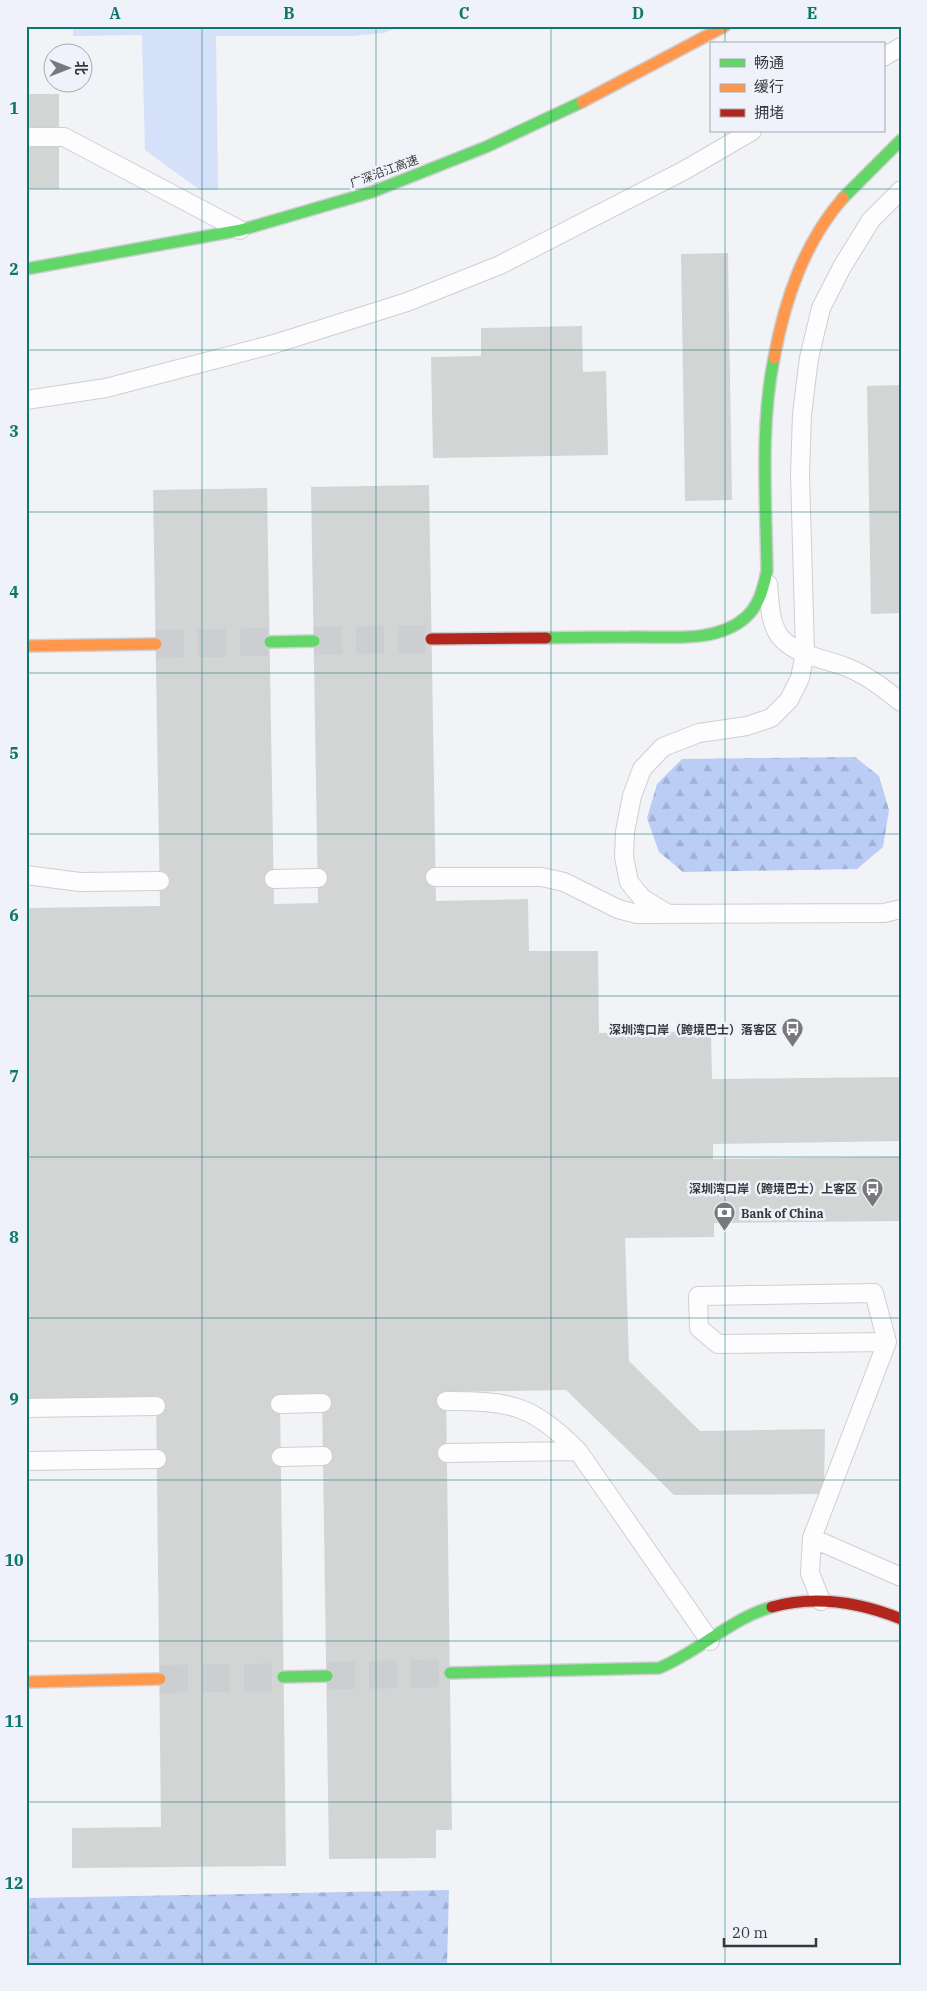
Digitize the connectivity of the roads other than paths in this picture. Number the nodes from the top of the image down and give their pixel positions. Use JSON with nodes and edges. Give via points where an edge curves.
{"nodes":[{"id":1,"x":725,"y":26,"type":"edge"},
{"id":2,"x":901,"y":47,"type":"edge"},
{"id":3,"x":884,"y":56,"type":"edge"},
{"id":4,"x":750,"y":132,"type":"edge"},
{"id":5,"x":26,"y":137,"type":"edge"},
{"id":6,"x":901,"y":140,"type":"edge"},
{"id":7,"x":901,"y":190,"type":"edge"},
{"id":8,"x":241,"y":230,"type":"junction"},
{"id":9,"x":26,"y":269,"type":"edge"},
{"id":10,"x":26,"y":400,"type":"edge"},
{"id":11,"x":767,"y":571,"type":"junction"},
{"id":12,"x":431,"y":640,"type":"tunnel mouth"},
{"id":13,"x":314,"y":641,"type":"tunnel mouth"},
{"id":14,"x":270,"y":642,"type":"tunnel mouth"},
{"id":15,"x":156,"y":644,"type":"tunnel mouth"},
{"id":16,"x":26,"y":646,"type":"edge"},
{"id":17,"x":805,"y":653,"type":"junction"},
{"id":18,"x":901,"y":702,"type":"edge"},
{"id":19,"x":26,"y":875,"type":"edge"},
{"id":20,"x":436,"y":877,"type":"dead end"},
{"id":21,"x":318,"y":878,"type":"dead end"},
{"id":22,"x":274,"y":880,"type":"dead end"},
{"id":23,"x":160,"y":881,"type":"dead end"},
{"id":24,"x":901,"y":909,"type":"edge"},
{"id":25,"x":668,"y":914,"type":"junction"},
{"id":26,"x":887,"y":1342,"type":"junction"},
{"id":27,"x":446,"y":1401,"type":"dead end"},
{"id":28,"x":322,"y":1403,"type":"dead end"},
{"id":29,"x":280,"y":1404,"type":"dead end"},
{"id":30,"x":156,"y":1406,"type":"dead end"},
{"id":31,"x":26,"y":1408,"type":"edge"},
{"id":32,"x":578,"y":1451,"type":"junction"},
{"id":33,"x":447,"y":1453,"type":"dead end"},
{"id":34,"x":323,"y":1456,"type":"dead end"},
{"id":35,"x":281,"y":1457,"type":"dead end"},
{"id":36,"x":157,"y":1459,"type":"dead end"},
{"id":37,"x":26,"y":1461,"type":"edge"},
{"id":38,"x":812,"y":1538,"type":"junction"},
{"id":39,"x":901,"y":1576,"type":"edge"},
{"id":40,"x":820,"y":1601,"type":"junction"},
{"id":41,"x":901,"y":1620,"type":"edge"},
{"id":42,"x":710,"y":1641,"type":"junction"},
{"id":43,"x":450,"y":1673,"type":"tunnel mouth"},
{"id":44,"x":327,"y":1676,"type":"tunnel mouth"},
{"id":45,"x":284,"y":1677,"type":"tunnel mouth"},
{"id":46,"x":160,"y":1679,"type":"tunnel mouth"},
{"id":47,"x":26,"y":1682,"type":"edge"}],
"edges":[{"from":1,"to":8,"type":"highway","name":"广深沿江高速","via":[[592,97],[486,147],[372,192]]},
{"from":2,"to":3,"type":"lane"},
{"from":4,"to":10,"type":"lane","via":[[685,170],[500,266],[407,302],[274,344],[106,388]]},
{"from":5,"to":8,"type":"lane","via":[[64,137]]},
{"from":6,"to":11,"type":"highway","via":[[860,178],[832,212],[810,246],[791,289],[778,333],[766,422]]},
{"from":7,"to":17,"type":"lane","via":[[871,220],[842,267],[821,308],[809,358],[802,414],[800,474]]},
{"from":8,"to":9,"type":"highway","name":"广深沿江高速"},
{"from":11,"to":12,"type":"highway","via":[[759,603],[747,618],[729,630],[712,634]]},
{"from":11,"to":17,"type":"lane","via":[[771,616],[776,629],[782,639]]},
{"from":13,"to":14,"type":"highway"},
{"from":15,"to":16,"type":"highway"},
{"from":17,"to":18,"type":"lane","via":[[873,680]]},
{"from":17,"to":25,"type":"lane","via":[[800,678],[789,700],[771,718],[747,726],[699,733],[663,747],[642,769],[632,796],[624,856],[629,882],[642,898]]},
{"from":19,"to":23,"type":"lane","via":[[80,882]]},
{"from":20,"to":25,"type":"lane","via":[[542,877],[564,882],[618,909],[637,914]]},
{"from":21,"to":22,"type":"lane"},
{"from":24,"to":25,"type":"lane","via":[[884,913]]},
{"from":26,"to":26,"type":"lane","via":[[718,1344],[699,1328],[698,1296],[874,1293]]},
{"from":26,"to":38,"type":"lane"},
{"from":27,"to":32,"type":"lane","via":[[487,1401],[517,1407],[542,1420]]},
{"from":28,"to":29,"type":"lane"},
{"from":30,"to":31,"type":"lane"},
{"from":32,"to":33,"type":"lane"},
{"from":32,"to":42,"type":"lane"},
{"from":34,"to":35,"type":"lane"},
{"from":36,"to":37,"type":"lane"},
{"from":38,"to":39,"type":"lane"},
{"from":38,"to":40,"type":"lane","via":[[810,1573]]},
{"from":40,"to":41,"type":"highway","via":[[853,1605]]},
{"from":40,"to":42,"type":"highway","via":[[784,1603],[749,1616]]},
{"from":42,"to":43,"type":"highway","via":[[659,1668]]},
{"from":44,"to":45,"type":"highway"},
{"from":46,"to":47,"type":"highway"}]}
